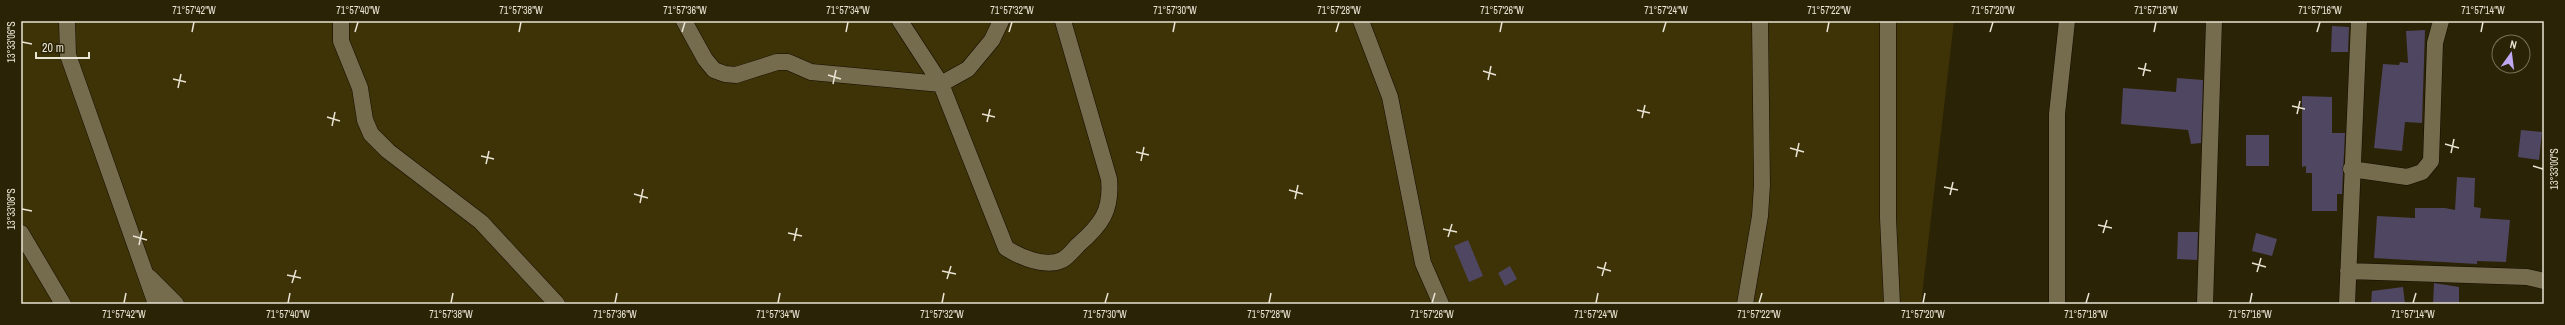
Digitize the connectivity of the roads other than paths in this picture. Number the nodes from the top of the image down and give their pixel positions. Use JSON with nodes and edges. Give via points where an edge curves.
{"nodes":[{"id":1,"x":67,"y":21,"type":"edge"},
{"id":2,"x":341,"y":21,"type":"edge"},
{"id":3,"x":684,"y":21,"type":"edge"},
{"id":4,"x":900,"y":21,"type":"edge"},
{"id":5,"x":1001,"y":21,"type":"edge"},
{"id":6,"x":1063,"y":21,"type":"edge"},
{"id":7,"x":1361,"y":21,"type":"edge"},
{"id":8,"x":1760,"y":21,"type":"edge"},
{"id":9,"x":1888,"y":21,"type":"edge"},
{"id":10,"x":2067,"y":21,"type":"edge"},
{"id":11,"x":2214,"y":21,"type":"edge"},
{"id":12,"x":2359,"y":21,"type":"edge"},
{"id":13,"x":2441,"y":21,"type":"edge"},
{"id":14,"x":941,"y":84,"type":"junction"},
{"id":15,"x":2351,"y":169,"type":"junction"},
{"id":16,"x":21,"y":233,"type":"edge"},
{"id":17,"x":2348,"y":271,"type":"junction"},
{"id":18,"x":147,"y":274,"type":"junction"},
{"id":19,"x":2544,"y":280,"type":"edge"},
{"id":20,"x":63,"y":304,"type":"edge"},
{"id":21,"x":156,"y":304,"type":"edge"},
{"id":22,"x":176,"y":304,"type":"edge"},
{"id":23,"x":557,"y":304,"type":"edge"},
{"id":24,"x":1441,"y":304,"type":"edge"},
{"id":25,"x":1745,"y":304,"type":"edge"},
{"id":26,"x":1892,"y":304,"type":"edge"},
{"id":27,"x":2057,"y":304,"type":"edge"},
{"id":28,"x":2205,"y":304,"type":"edge"},
{"id":29,"x":2347,"y":304,"type":"edge"}],
"edges":[{"from":1,"to":18,"type":"street","via":[[68,56]]},
{"from":2,"to":23,"type":"street","via":[[341,41],[360,88],[365,120],[371,134],[388,151],[481,222]]},
{"from":3,"to":14,"type":"street","via":[[705,59],[714,70],[725,74],[736,75],[777,62],[788,62],[811,72]]},
{"from":4,"to":14,"type":"street"},
{"from":5,"to":14,"type":"street","via":[[992,40],[968,69]]},
{"from":6,"to":14,"type":"street","via":[[1109,179],[1110,194],[1106,213],[1093,232],[1062,260],[1037,261],[1021,257],[1006,248]]},
{"from":7,"to":24,"type":"street","via":[[1390,97],[1423,263]]},
{"from":8,"to":25,"type":"street","via":[[1762,185],[1760,216]]},
{"from":9,"to":26,"type":"street","via":[[1888,218]]},
{"from":10,"to":27,"type":"street","via":[[2057,114]]},
{"from":11,"to":28,"type":"street"},
{"from":12,"to":15,"type":"street"},
{"from":13,"to":15,"type":"street","via":[[2436,43],[2430,161],[2422,172],[2408,177]]},
{"from":15,"to":17,"type":"street"},
{"from":16,"to":20,"type":"street"},
{"from":17,"to":19,"type":"street","via":[[2527,277]]},
{"from":17,"to":29,"type":"street"},
{"from":18,"to":21,"type":"street"},
{"from":18,"to":22,"type":"street"}]}
